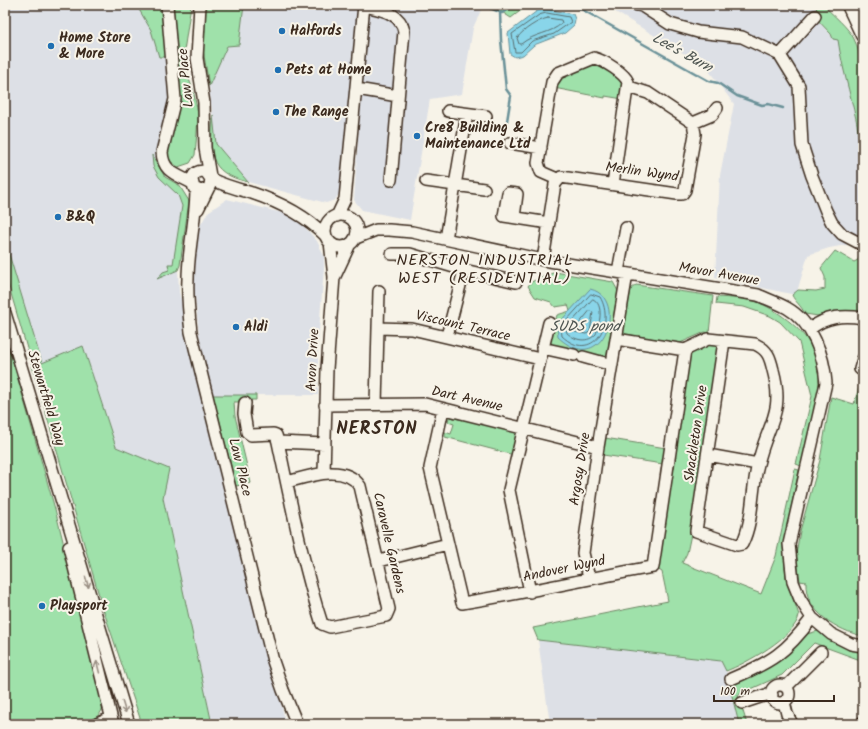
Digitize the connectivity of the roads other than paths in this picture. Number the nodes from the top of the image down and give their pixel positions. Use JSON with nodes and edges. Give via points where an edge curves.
{"nodes":[{"id":1,"x":167,"y":5,"type":"edge"},
{"id":2,"x":200,"y":5,"type":"edge"},
{"id":3,"x":637,"y":5,"type":"edge"},
{"id":4,"x":849,"y":5,"type":"edge"},
{"id":5,"x":364,"y":6,"type":"edge"},
{"id":6,"x":816,"y":16,"type":"dead end"},
{"id":7,"x":863,"y":35,"type":"edge"},
{"id":8,"x":780,"y":55,"type":"junction"},
{"id":9,"x":628,"y":87,"type":"junction"},
{"id":10,"x":357,"y":89,"type":"junction"},
{"id":11,"x":398,"y":96,"type":"junction"},
{"id":12,"x":717,"y":108,"type":"dead end"},
{"id":13,"x":448,"y":111,"type":"dead end"},
{"id":14,"x":467,"y":114,"type":"junction"},
{"id":15,"x":486,"y":116,"type":"dead end"},
{"id":16,"x":693,"y":124,"type":"junction"},
{"id":17,"x":510,"y":143,"type":"dead end"},
{"id":18,"x":541,"y":148,"type":"junction"},
{"id":19,"x":558,"y":179,"type":"junction"},
{"id":20,"x":391,"y":180,"type":"dead end"},
{"id":21,"x":426,"y":180,"type":"dead end"},
{"id":22,"x":202,"y":181,"type":"junction"},
{"id":23,"x":455,"y":184,"type":"junction"},
{"id":24,"x":613,"y":184,"type":"junction"},
{"id":25,"x":484,"y":189,"type":"dead end"},
{"id":26,"x":252,"y":194,"type":"junction"},
{"id":27,"x":514,"y":217,"type":"dead end"},
{"id":28,"x":343,"y":219,"type":"junction"},
{"id":29,"x":549,"y":223,"type":"junction"},
{"id":30,"x":626,"y":228,"type":"dead end"},
{"id":31,"x":376,"y":230,"type":"junction"},
{"id":32,"x":328,"y":239,"type":"junction"},
{"id":33,"x":446,"y":239,"type":"junction"},
{"id":34,"x":352,"y":242,"type":"junction"},
{"id":35,"x":863,"y":244,"type":"edge"},
{"id":36,"x":392,"y":254,"type":"dead end"},
{"id":37,"x":543,"y":260,"type":"junction"},
{"id":38,"x":464,"y":270,"type":"junction"},
{"id":39,"x":623,"y":273,"type":"junction"},
{"id":40,"x":334,"y":277,"type":"junction"},
{"id":41,"x":516,"y":282,"type":"dead end"},
{"id":42,"x":379,"y":291,"type":"dead end"},
{"id":43,"x":5,"y":313,"type":"edge"},
{"id":44,"x":863,"y":318,"type":"edge"},
{"id":45,"x":548,"y":323,"type":"dead end"},
{"id":46,"x":378,"y":328,"type":"junction"},
{"id":47,"x":810,"y":329,"type":"junction"},
{"id":48,"x":447,"y":336,"type":"junction"},
{"id":49,"x":616,"y":339,"type":"junction"},
{"id":50,"x":724,"y":341,"type":"junction"},
{"id":51,"x":542,"y":348,"type":"junction"},
{"id":52,"x":685,"y":350,"type":"junction"},
{"id":53,"x":540,"y":359,"type":"junction"},
{"id":54,"x":612,"y":365,"type":"junction"},
{"id":55,"x":245,"y":403,"type":"dead end"},
{"id":56,"x":376,"y":404,"type":"junction"},
{"id":57,"x":325,"y":405,"type":"junction"},
{"id":58,"x":443,"y":409,"type":"junction"},
{"id":59,"x":523,"y":427,"type":"junction"},
{"id":60,"x":278,"y":442,"type":"junction"},
{"id":61,"x":325,"y":444,"type":"junction"},
{"id":62,"x":598,"y":446,"type":"junction"},
{"id":63,"x":708,"y":455,"type":"junction"},
{"id":64,"x":758,"y":464,"type":"junction"},
{"id":65,"x":324,"y":472,"type":"junction"},
{"id":66,"x":287,"y":482,"type":"junction"},
{"id":67,"x":58,"y":492,"type":"junction"},
{"id":68,"x":448,"y":544,"type":"junction"},
{"id":69,"x":378,"y":561,"type":"junction"},
{"id":70,"x":589,"y":578,"type":"junction"},
{"id":71,"x":530,"y":592,"type":"junction"},
{"id":72,"x":812,"y":618,"type":"junction"},
{"id":73,"x":863,"y":646,"type":"edge"},
{"id":74,"x":821,"y":652,"type":"dead end"},
{"id":75,"x":731,"y":679,"type":"dead end"},
{"id":76,"x":786,"y":687,"type":"junction"},
{"id":77,"x":772,"y":695,"type":"junction"},
{"id":78,"x":784,"y":702,"type":"junction"},
{"id":79,"x":742,"y":703,"type":"dead end"},
{"id":80,"x":112,"y":721,"type":"edge"},
{"id":81,"x":97,"y":724,"type":"edge"},
{"id":82,"x":129,"y":724,"type":"edge"},
{"id":83,"x":297,"y":724,"type":"edge"},
{"id":84,"x":792,"y":724,"type":"edge"}],
"edges":[{"from":1,"to":22,"type":"street","name":"Mavor Avenue","via":[[175,99],[162,152],[163,161],[166,168],[175,174]]},
{"from":2,"to":22,"type":"street","name":"Law Place","via":[[197,58],[204,102],[205,148]]},
{"from":3,"to":8,"type":"street","via":[[670,24],[698,32],[742,37]]},
{"from":4,"to":7,"type":"main road"},
{"from":5,"to":10,"type":"street"},
{"from":5,"to":11,"type":"street","via":[[389,13],[402,22],[404,31]]},
{"from":6,"to":8,"type":"street"},
{"from":8,"to":35,"type":"street","via":[[799,86],[802,145],[826,211],[842,234]]},
{"from":9,"to":16,"type":"street","via":[[648,92]]},
{"from":9,"to":18,"type":"street","via":[[626,78],[594,58],[556,74],[552,82]]},
{"from":9,"to":24,"type":"street"},
{"from":10,"to":11,"type":"street"},
{"from":10,"to":28,"type":"street"},
{"from":11,"to":20,"type":"street"},
{"from":12,"to":16,"type":"street","via":[[712,115]]},
{"from":13,"to":14,"type":"street"},
{"from":14,"to":15,"type":"street"},
{"from":14,"to":23,"type":"street"},
{"from":16,"to":24,"type":"street","name":"Merlin Wynd","via":[[694,141],[687,183],[682,194]]},
{"from":17,"to":18,"type":"street"},
{"from":18,"to":19,"type":"street","via":[[538,163],[541,172]]},
{"from":19,"to":24,"type":"street","name":"Merlin Wynd","via":[[566,177]]},
{"from":19,"to":29,"type":"street"},
{"from":21,"to":23,"type":"street"},
{"from":22,"to":26,"type":"street","name":"Mavor Avenue"},
{"from":22,"to":83,"type":"street","name":"Law Place","via":[[191,238],[188,279],[190,332],[273,661]]},
{"from":23,"to":25,"type":"street"},
{"from":23,"to":33,"type":"street"},
{"from":26,"to":28,"type":"street","name":"Mavor Avenue","via":[[288,200],[311,215]]},
{"from":26,"to":32,"type":"street","name":"Mavor Avenue","via":[[299,214],[314,223]]},
{"from":27,"to":29,"type":"street"},
{"from":28,"to":31,"type":"street","name":"Mavor Avenue"},
{"from":28,"to":32,"type":"street","via":[[326,226]]},
{"from":28,"to":34,"type":"street"},
{"from":29,"to":37,"type":"street"},
{"from":30,"to":39,"type":"street","name":"Argosy Drive"},
{"from":31,"to":33,"type":"street","name":"Mavor Avenue","via":[[412,232]]},
{"from":31,"to":34,"type":"street","name":"Mavor Avenue"},
{"from":32,"to":34,"type":"street","via":[[338,247]]},
{"from":32,"to":40,"type":"street","name":"Avon Drive"},
{"from":33,"to":37,"type":"street","name":"Mavor Avenue"},
{"from":34,"to":40,"type":"street","name":"Avon Drive"},
{"from":36,"to":38,"type":"street","via":[[410,254]]},
{"from":37,"to":39,"type":"street","name":"Mavor Avenue"},
{"from":38,"to":41,"type":"street"},
{"from":38,"to":48,"type":"street"},
{"from":39,"to":47,"type":"street","name":"Mavor Avenue","via":[[758,295],[788,308]]},
{"from":39,"to":49,"type":"street","name":"Argosy Drive"},
{"from":40,"to":57,"type":"street","name":"Avon Drive"},
{"from":42,"to":46,"type":"street"},
{"from":43,"to":67,"type":"street","name":"Stewartfield Way"},
{"from":44,"to":47,"type":"street","via":[[840,316],[816,324]]},
{"from":45,"to":51,"type":"street"},
{"from":46,"to":48,"type":"street","name":"Viscount Terrace","via":[[412,329]]},
{"from":46,"to":56,"type":"street"},
{"from":47,"to":72,"type":"street","name":"Mavor Avenue","via":[[820,350],[826,383],[789,544],[793,582]]},
{"from":48,"to":53,"type":"street","name":"Viscount Terrace"},
{"from":49,"to":52,"type":"street"},
{"from":49,"to":54,"type":"street","name":"Argosy Drive"},
{"from":50,"to":52,"type":"street","via":[[704,340]]},
{"from":50,"to":63,"type":"street","name":"Shackleton Drive"},
{"from":50,"to":64,"type":"street","via":[[756,344],[768,353],[771,361],[777,384],[777,404]]},
{"from":51,"to":53,"type":"street"},
{"from":51,"to":54,"type":"street"},
{"from":52,"to":70,"type":"street","name":"Andover Wynd","via":[[653,567]]},
{"from":53,"to":59,"type":"street"},
{"from":54,"to":62,"type":"street","name":"Argosy Drive"},
{"from":55,"to":60,"type":"street","via":[[247,432],[251,435],[273,434],[276,435]]},
{"from":56,"to":57,"type":"street","name":"Dart Avenue"},
{"from":56,"to":58,"type":"street","name":"Dart Avenue","via":[[424,404]]},
{"from":57,"to":61,"type":"street","name":"Avon Drive"},
{"from":58,"to":59,"type":"street","name":"Dart Avenue"},
{"from":58,"to":68,"type":"street","name":"Andover Wynd","via":[[430,468]]},
{"from":59,"to":62,"type":"street","name":"Dart Avenue"},
{"from":59,"to":71,"type":"street","via":[[509,490]]},
{"from":60,"to":61,"type":"street"},
{"from":60,"to":66,"type":"street"},
{"from":61,"to":65,"type":"street","name":"Avon Drive"},
{"from":62,"to":70,"type":"street","name":"Argosy Drive","via":[[583,553]]},
{"from":63,"to":64,"type":"street"},
{"from":63,"to":64,"type":"street","name":"Shackleton Drive","via":[[696,531],[732,544],[742,544],[747,533]]},
{"from":65,"to":66,"type":"street","name":"Caravelle Gardens"},
{"from":65,"to":69,"type":"street","name":"Caravelle Gardens","via":[[352,477],[360,486]]},
{"from":66,"to":69,"type":"street","name":"Caravelle Gardens","via":[[309,576],[324,626],[381,617],[389,613]]},
{"from":80,"to":67,"type":"street","name":"Stewartfield Way","one_way":true,"via":[[83,607]]},
{"from":67,"to":82,"type":"street","name":"Stewartfield Way","one_way":true},
{"from":68,"to":69,"type":"street"},
{"from":68,"to":71,"type":"street","name":"Andover Wynd","via":[[462,603]]},
{"from":70,"to":71,"type":"street","name":"Andover Wynd"},
{"from":72,"to":73,"type":"street","name":"Mavor Avenue","via":[[832,634],[851,644]]},
{"from":72,"to":75,"type":"street","via":[[782,652],[760,667]]},
{"from":74,"to":76,"type":"street"},
{"from":76,"to":77,"type":"street","via":[[778,686],[773,689]]},
{"from":76,"to":78,"type":"street","via":[[789,695]]},
{"from":77,"to":78,"type":"street","via":[[776,702]]},
{"from":77,"to":79,"type":"street"},
{"from":78,"to":84,"type":"street"},
{"from":80,"to":81,"type":"street"}]}
